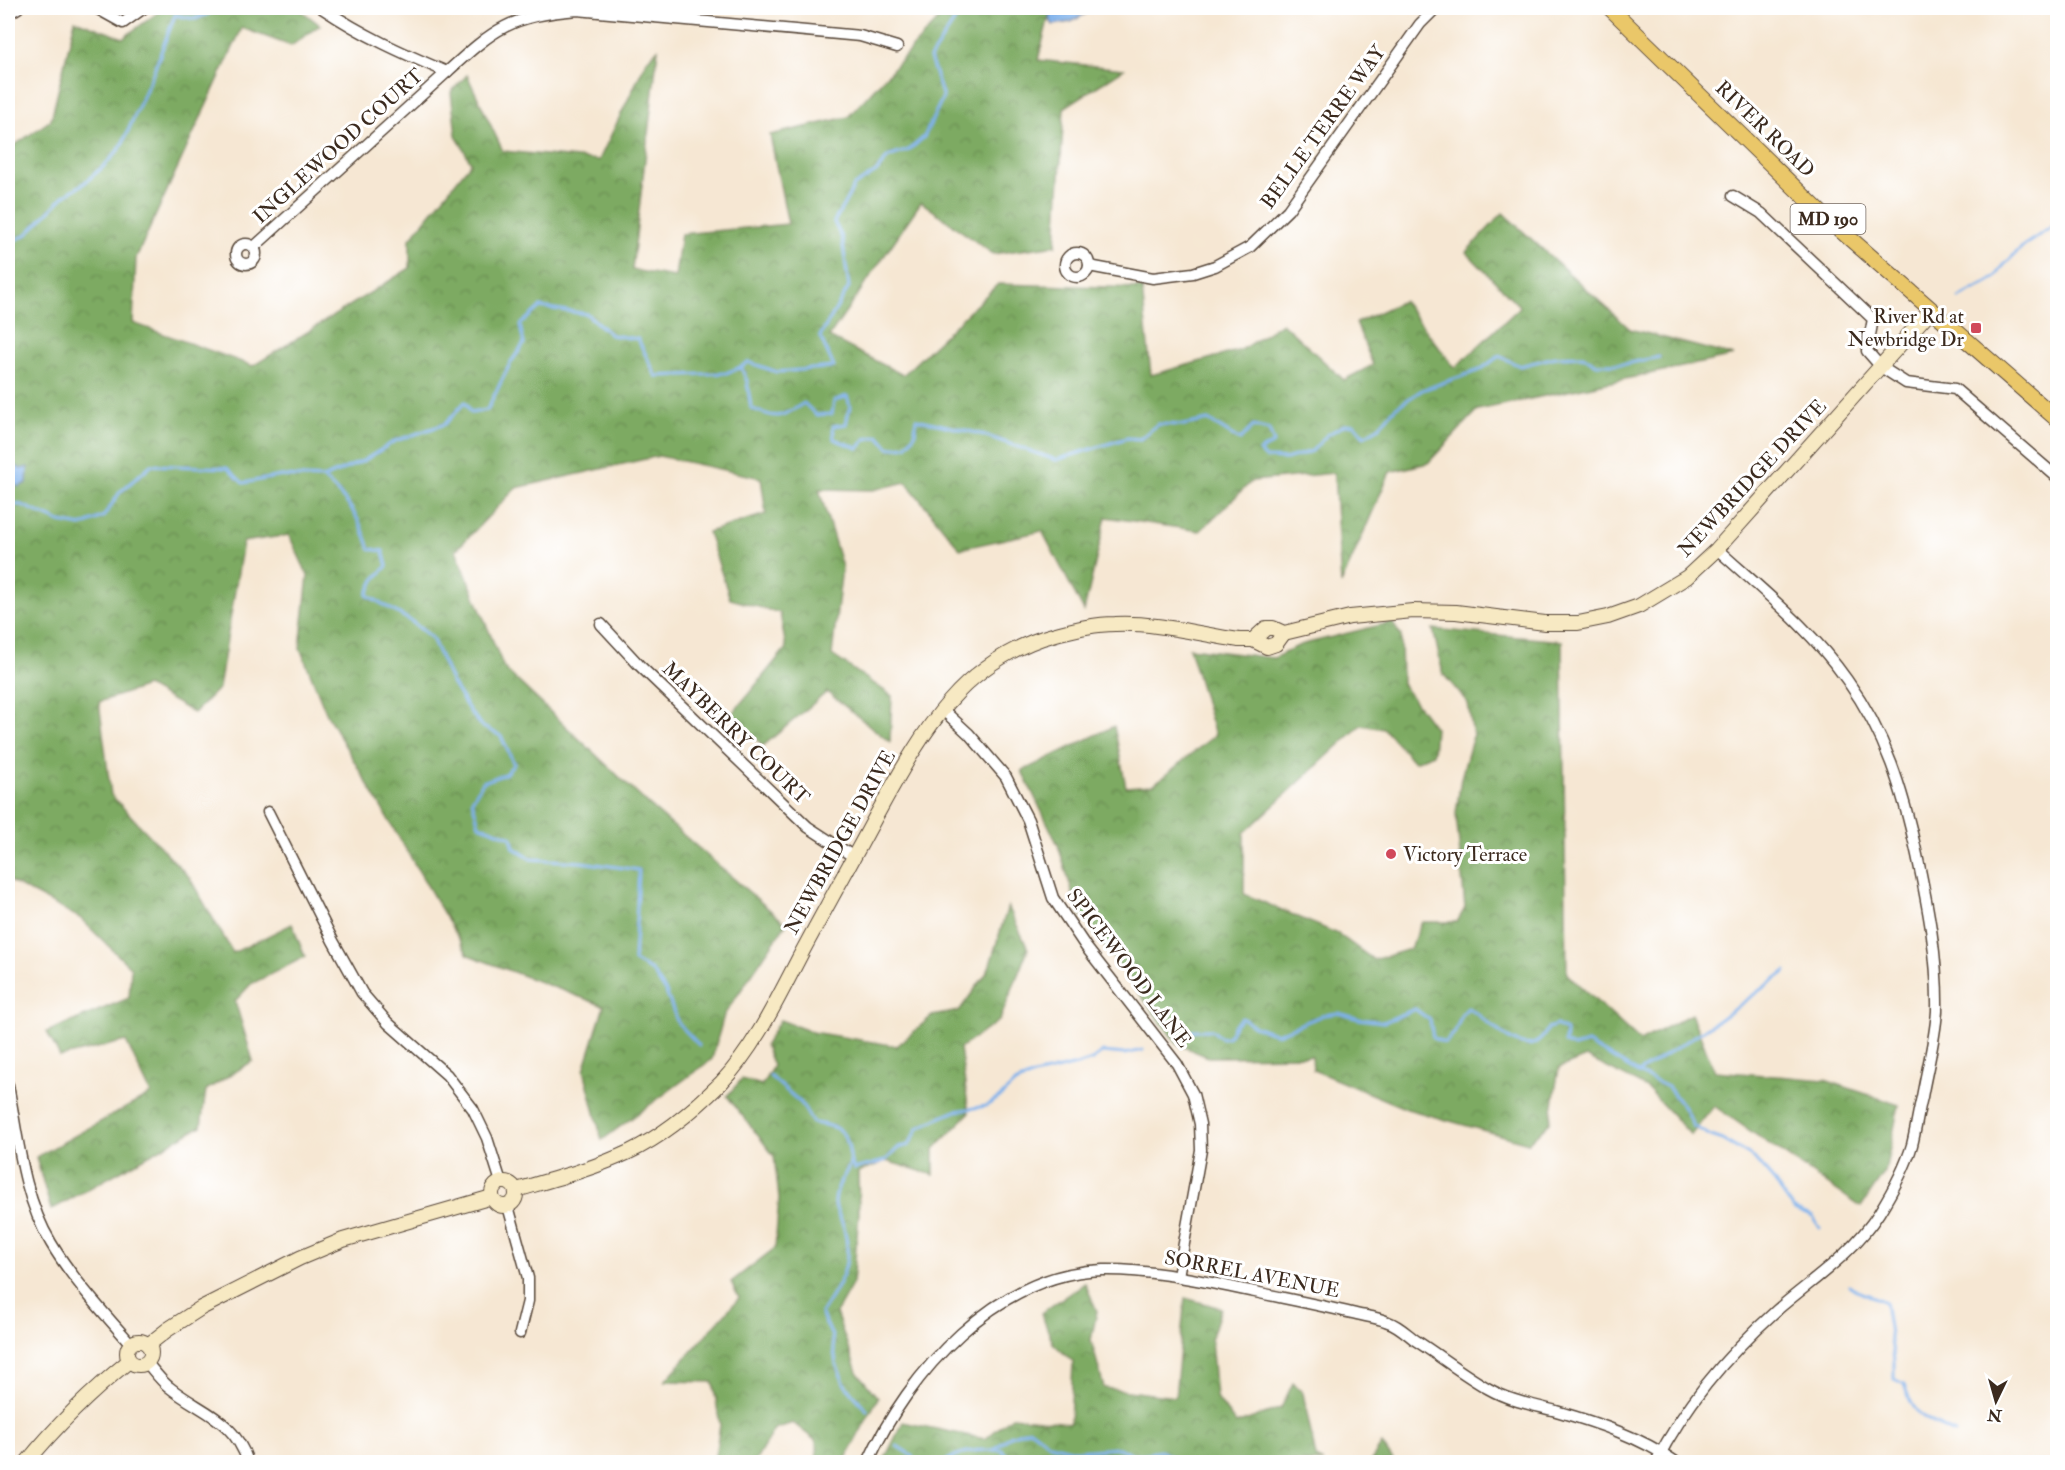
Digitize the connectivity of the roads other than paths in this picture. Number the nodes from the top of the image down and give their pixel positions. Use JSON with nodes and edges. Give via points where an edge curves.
{"nodes":[{"id":1,"x":18,"y":8,"type":"edge"},
{"id":2,"x":96,"y":8,"type":"edge"},
{"id":3,"x":144,"y":8,"type":"edge"},
{"id":4,"x":321,"y":8,"type":"edge"},
{"id":5,"x":1436,"y":8,"type":"edge"},
{"id":6,"x":1610,"y":8,"type":"edge"},
{"id":7,"x":8,"y":14,"type":"edge"},
{"id":8,"x":897,"y":47,"type":"dead end"},
{"id":9,"x":447,"y":72,"type":"junction"},
{"id":10,"x":1733,"y":196,"type":"dead end"},
{"id":11,"x":254,"y":247,"type":"dead end"},
{"id":12,"x":1089,"y":266,"type":"dead end"},
{"id":13,"x":1931,"y":310,"type":"junction"},
{"id":14,"x":1881,"y":367,"type":"junction"},
{"id":15,"x":2058,"y":420,"type":"edge"},
{"id":16,"x":2058,"y":478,"type":"edge"},
{"id":17,"x":1717,"y":549,"type":"junction"},
{"id":18,"x":602,"y":624,"type":"dead end"},
{"id":19,"x":942,"y":709,"type":"junction"},
{"id":20,"x":268,"y":812,"type":"dead end"},
{"id":21,"x":854,"y":857,"type":"junction"},
{"id":22,"x":8,"y":1085,"type":"edge"},
{"id":23,"x":501,"y":1182,"type":"junction"},
{"id":24,"x":516,"y":1190,"type":"junction"},
{"id":25,"x":492,"y":1197,"type":"junction"},
{"id":26,"x":508,"y":1206,"type":"junction"},
{"id":27,"x":1178,"y":1276,"type":"junction"},
{"id":28,"x":520,"y":1333,"type":"dead end"},
{"id":29,"x":131,"y":1344,"type":"junction"},
{"id":30,"x":148,"y":1345,"type":"junction"},
{"id":31,"x":129,"y":1361,"type":"junction"},
{"id":32,"x":147,"y":1363,"type":"junction"},
{"id":33,"x":1658,"y":1457,"type":"edge"},
{"id":34,"x":27,"y":1462,"type":"edge"},
{"id":35,"x":248,"y":1462,"type":"edge"},
{"id":36,"x":868,"y":1462,"type":"edge"},
{"id":37,"x":1676,"y":1462,"type":"edge"}],
"edges":[{"from":1,"to":7,"type":"street"},
{"from":2,"to":3,"type":"street","via":[[123,23]]},
{"from":4,"to":9,"type":"street","via":[[381,44]]},
{"from":5,"to":12,"type":"street","name":"BELLE TERRE WAY","via":[[1420,24],[1288,210],[1250,248],[1193,273],[1153,278]]},
{"from":6,"to":13,"type":"main road","name":"RIVER ROAD","number":"MD 190","via":[[1823,215]]},
{"from":8,"to":9,"type":"street","name":"INGLEWOOD COURT","via":[[860,36],[577,10],[543,13],[499,28]]},
{"from":9,"to":11,"type":"street","name":"INGLEWOOD COURT"},
{"from":10,"to":14,"type":"street","via":[[1761,213],[1873,319],[1867,351]]},
{"from":13,"to":14,"type":"street","name":"NEWBRIDGE DRIVE"},
{"from":13,"to":15,"type":"main road","name":"RIVER ROAD","number":"MD 190"},
{"from":14,"to":16,"type":"street","via":[[1906,383],[1955,389]]},
{"from":14,"to":17,"type":"street","name":"NEWBRIDGE DRIVE"},
{"from":17,"to":19,"type":"street","name":"NEWBRIDGE DRIVE","via":[[1687,577],[1639,606],[1578,623],[1413,611],[1350,617],[1284,633],[1270,647],[1253,640],[1147,625],[1085,626],[1042,638],[1001,656],[969,680]]},
{"from":17,"to":33,"type":"street","via":[[1820,645],[1848,680],[1894,765],[1928,904],[1936,962],[1935,1034],[1912,1145],[1879,1214],[1836,1263],[1739,1345],[1688,1409]]},
{"from":18,"to":21,"type":"street","name":"MAYBERRY COURT","via":[[639,665],[808,827]]},
{"from":19,"to":21,"type":"street","name":"NEWBRIDGE DRIVE","via":[[910,755]]},
{"from":19,"to":27,"type":"street","name":"SPICEWOOD LANE","via":[[1006,777],[1028,820],[1053,898],[1177,1064],[1193,1094],[1201,1150]]},
{"from":20,"to":23,"type":"street","via":[[362,993],[388,1023],[447,1075],[473,1109]]},
{"from":21,"to":24,"type":"street","name":"NEWBRIDGE DRIVE","via":[[760,1031],[721,1083],[677,1122],[632,1151]]},
{"from":22,"to":29,"type":"street","via":[[24,1171],[41,1225],[67,1268]]},
{"from":23,"to":24,"type":"street"},
{"from":23,"to":25,"type":"street"},
{"from":24,"to":26,"type":"street","via":[[515,1200]]},
{"from":25,"to":26,"type":"street","via":[[498,1205]]},
{"from":25,"to":30,"type":"street","via":[[344,1240],[300,1257],[201,1308]]},
{"from":26,"to":28,"type":"street","via":[[528,1278],[528,1301]]},
{"from":27,"to":33,"type":"street","name":"SORREL AVENUE","via":[[1389,1322],[1489,1389],[1604,1426]]},
{"from":27,"to":36,"type":"street","name":"SORREL AVENUE","via":[[1101,1270],[1063,1276],[1029,1288],[988,1311],[944,1350],[906,1393]]},
{"from":29,"to":30,"type":"street","via":[[141,1341]]},
{"from":29,"to":31,"type":"street","via":[[126,1354]]},
{"from":30,"to":32,"type":"street","via":[[151,1356]]},
{"from":31,"to":32,"type":"street","via":[[139,1366]]},
{"from":31,"to":34,"type":"street","via":[[103,1382]]},
{"from":32,"to":35,"type":"street","via":[[168,1387],[215,1416],[236,1437]]},
{"from":33,"to":37,"type":"street","name":"SORREL AVENUE"}]}
